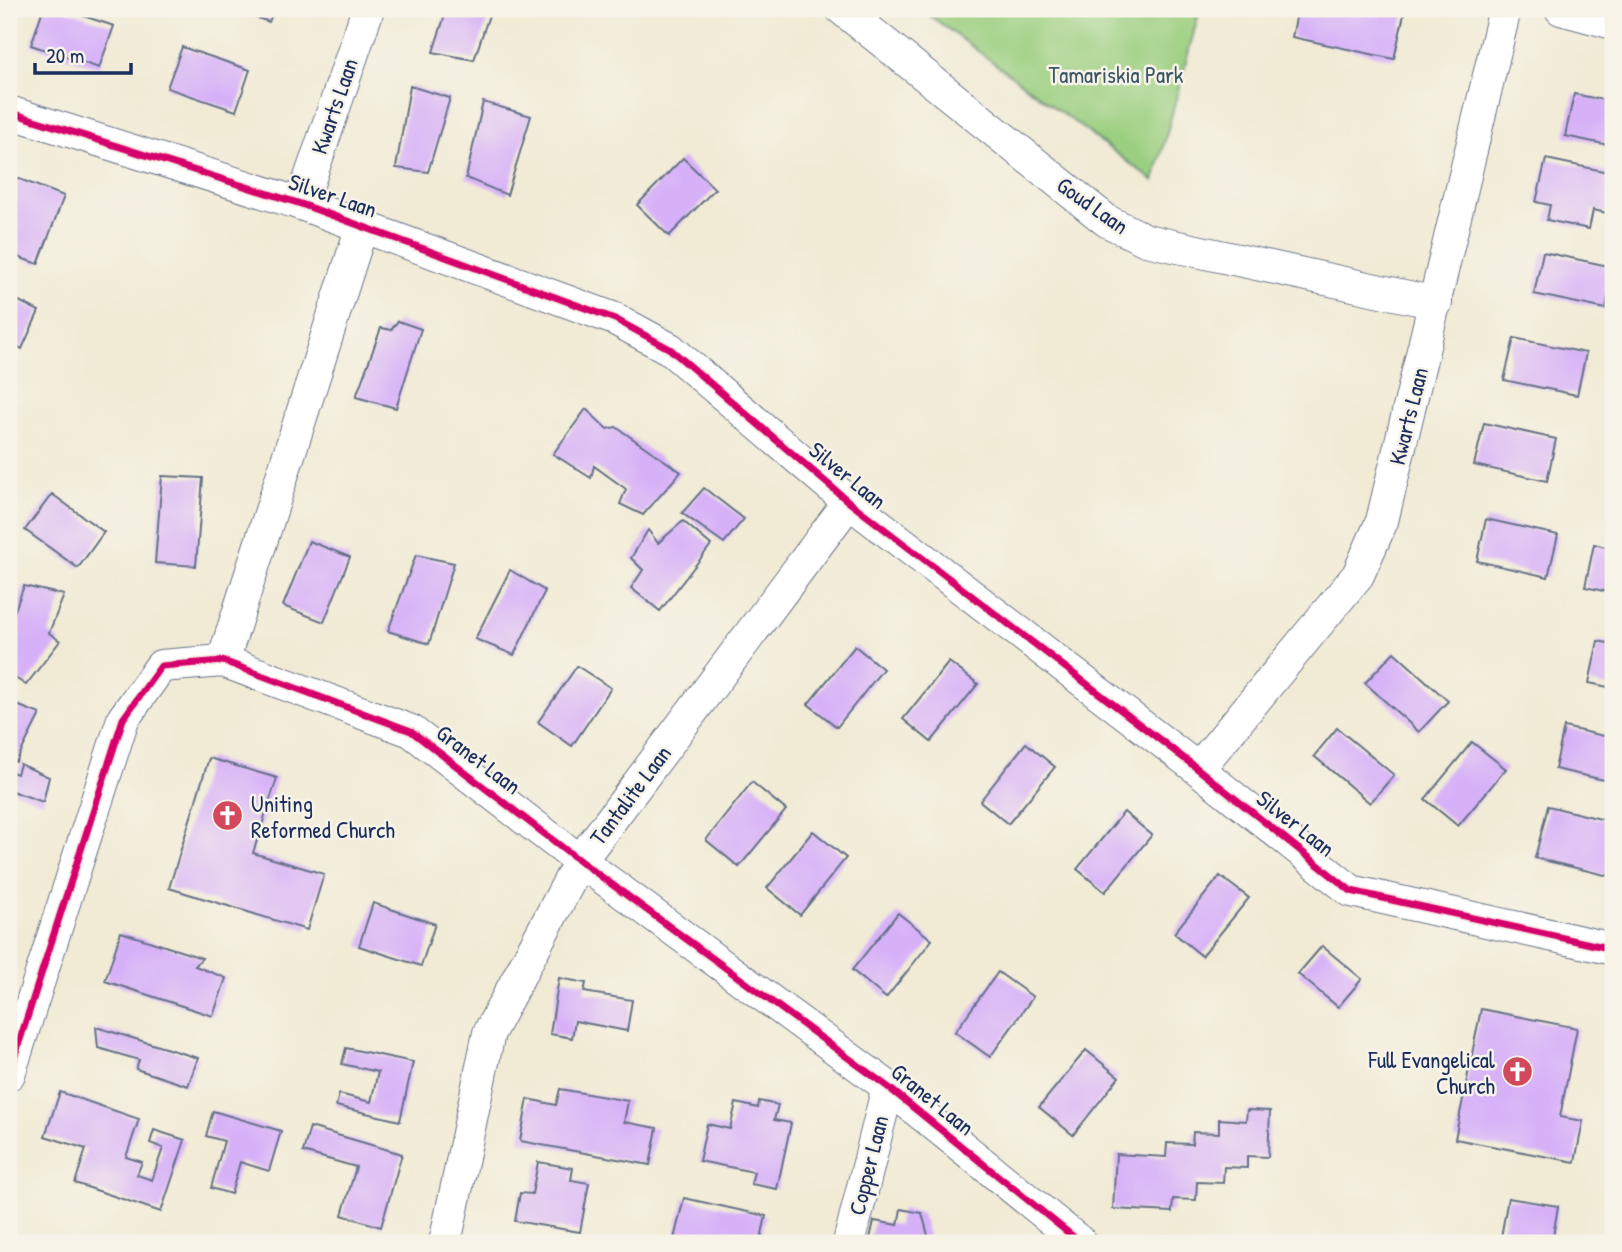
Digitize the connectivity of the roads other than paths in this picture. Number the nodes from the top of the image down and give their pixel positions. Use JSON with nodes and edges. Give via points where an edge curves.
{"nodes":[{"id":1,"x":368,"y":9,"type":"edge"},
{"id":2,"x":842,"y":9,"type":"edge"},
{"id":3,"x":1505,"y":9,"type":"edge"},
{"id":4,"x":1561,"y":9,"type":"edge"},
{"id":5,"x":1613,"y":23,"type":"edge"},
{"id":6,"x":9,"y":112,"type":"edge"},
{"id":7,"x":301,"y":204,"type":"junction"},
{"id":8,"x":362,"y":226,"type":"junction"},
{"id":9,"x":1436,"y":303,"type":"junction"},
{"id":10,"x":849,"y":502,"type":"junction"},
{"id":11,"x":223,"y":661,"type":"junction"},
{"id":12,"x":1198,"y":769,"type":"junction"},
{"id":13,"x":580,"y":861,"type":"junction"},
{"id":14,"x":1613,"y":949,"type":"edge"},
{"id":15,"x":9,"y":1074,"type":"edge"},
{"id":16,"x":888,"y":1087,"type":"junction"},
{"id":17,"x":444,"y":1243,"type":"edge"},
{"id":18,"x":849,"y":1243,"type":"edge"},
{"id":19,"x":1080,"y":1243,"type":"edge"}],
"edges":[{"from":1,"to":7,"type":"street","name":"Kwarts Laan"},
{"from":2,"to":9,"type":"street","name":"Goud Laan","via":[[1107,221],[1146,240]]},
{"from":3,"to":9,"type":"street","name":"Kwarts Laan"},
{"from":4,"to":5,"type":"street"},
{"from":6,"to":7,"type":"street","name":"Silver Laan"},
{"from":7,"to":8,"type":"street","name":"Silver Laan"},
{"from":8,"to":10,"type":"street","name":"Silver Laan","via":[[615,318],[670,349]]},
{"from":8,"to":11,"type":"street"},
{"from":9,"to":12,"type":"street","name":"Kwarts Laan","via":[[1382,521],[1358,575]]},
{"from":10,"to":12,"type":"street","name":"Silver Laan"},
{"from":10,"to":13,"type":"street","name":"Tantalite Laan"},
{"from":11,"to":13,"type":"street","name":"Granet Laan","via":[[411,731]]},
{"from":11,"to":15,"type":"street","name":"Granet Laan","via":[[161,666],[122,719]]},
{"from":12,"to":14,"type":"street","name":"Silver Laan","via":[[1351,891]]},
{"from":13,"to":16,"type":"street","name":"Granet Laan"},
{"from":13,"to":17,"type":"street","name":"Tantalite Laan","via":[[489,1033]]},
{"from":16,"to":18,"type":"street","name":"Copper Laan"},
{"from":16,"to":19,"type":"street","name":"Granet Laan"}]}
